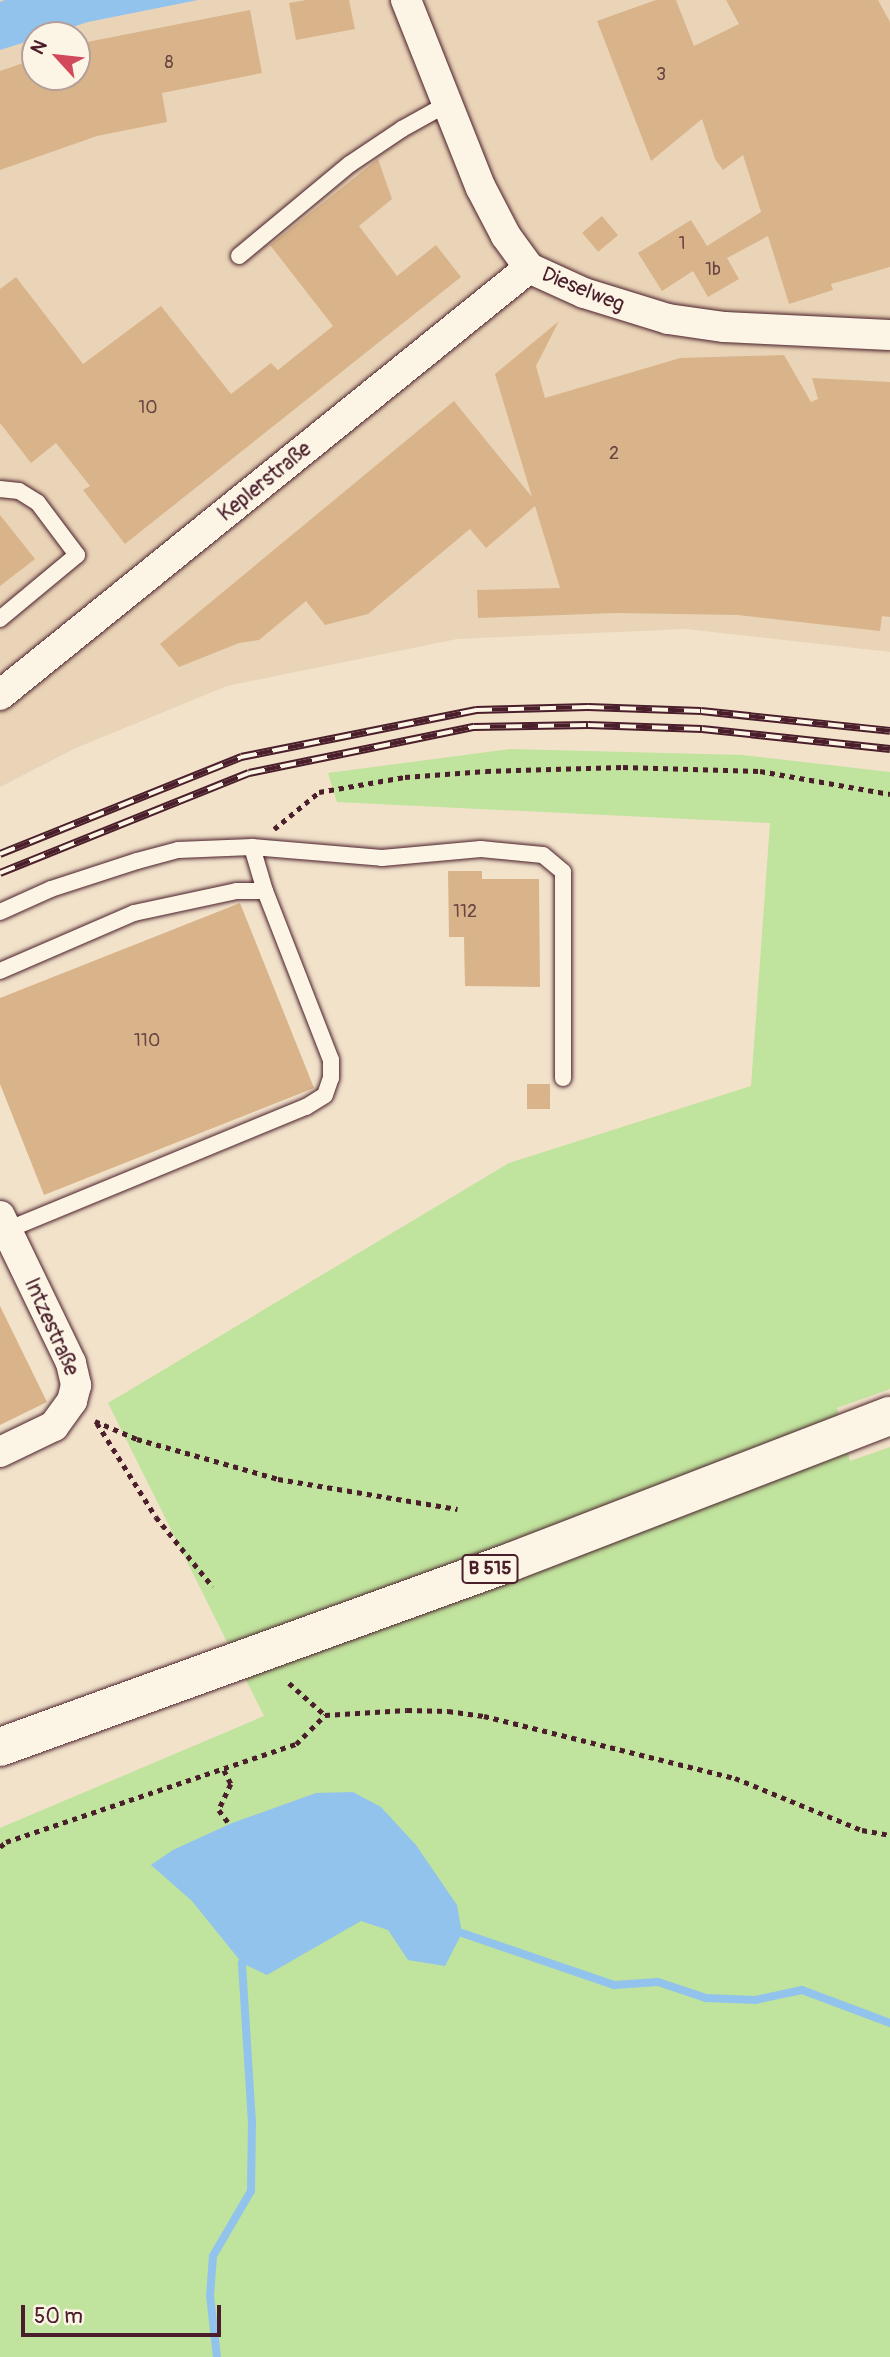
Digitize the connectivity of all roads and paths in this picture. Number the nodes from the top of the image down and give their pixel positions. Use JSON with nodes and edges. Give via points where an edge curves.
{"nodes":[{"id":1,"x":406,"y":0,"type":"edge"},
{"id":2,"x":447,"y":104,"type":"junction"},
{"id":3,"x":239,"y":256,"type":"dead end"},
{"id":4,"x":529,"y":268,"type":"junction"},
{"id":5,"x":890,"y":335,"type":"edge"},
{"id":6,"x":0,"y":489,"type":"edge"},
{"id":7,"x":0,"y":620,"type":"edge"},
{"id":8,"x":0,"y":695,"type":"edge"},
{"id":9,"x":890,"y":794,"type":"edge"},
{"id":10,"x":252,"y":847,"type":"junction"},
{"id":11,"x":265,"y":891,"type":"junction"},
{"id":12,"x":0,"y":912,"type":"edge"},
{"id":13,"x":0,"y":971,"type":"edge"},
{"id":14,"x":563,"y":1078,"type":"dead end"},
{"id":15,"x":3,"y":1223,"type":"edge"},
{"id":16,"x":74,"y":1393,"type":"junction"},
{"id":17,"x":890,"y":1416,"type":"edge"},
{"id":18,"x":95,"y":1420,"type":"junction"},
{"id":19,"x":0,"y":1452,"type":"edge"},
{"id":20,"x":458,"y":1509,"type":"dead end"},
{"id":21,"x":213,"y":1587,"type":"dead end"},
{"id":22,"x":289,"y":1683,"type":"dead end"},
{"id":23,"x":326,"y":1715,"type":"junction"},
{"id":24,"x":0,"y":1747,"type":"edge"},
{"id":25,"x":223,"y":1770,"type":"junction"},
{"id":26,"x":228,"y":1822,"type":"dead end"},
{"id":27,"x":890,"y":1835,"type":"edge"},
{"id":28,"x":0,"y":1847,"type":"edge"}],
"edges":[{"from":1,"to":2,"type":"street","name":"Dieselweg"},
{"from":2,"to":3,"type":"lane","via":[[350,164]]},
{"from":2,"to":4,"type":"street","name":"Dieselweg","via":[[481,188]]},
{"from":4,"to":5,"type":"street","name":"Dieselweg","via":[[584,293],[668,319],[724,327]]},
{"from":4,"to":8,"type":"street","name":"Keplerstraße"},
{"from":6,"to":7,"type":"lane","via":[[19,491],[38,503],[77,555]]},
{"from":9,"to":10,"type":"path","via":[[760,771],[623,767],[419,776],[319,792]]},
{"from":10,"to":11,"type":"lane"},
{"from":10,"to":12,"type":"lane","via":[[178,850],[136,860]]},
{"from":10,"to":14,"type":"lane","via":[[382,858],[481,849],[543,855],[563,872]]},
{"from":11,"to":13,"type":"lane","via":[[237,891],[134,913]]},
{"from":11,"to":15,"type":"lane","via":[[331,1060],[331,1078],[324,1095],[306,1107]]},
{"from":15,"to":16,"type":"street","name":"Intzestraße","via":[[71,1363]]},
{"from":16,"to":18,"type":"path"},
{"from":16,"to":19,"type":"street","via":[[54,1426]]},
{"from":17,"to":24,"type":"main road","number":"B 515","via":[[511,1562]]},
{"from":18,"to":20,"type":"path","via":[[137,1439],[278,1479]]},
{"from":18,"to":21,"type":"path","via":[[156,1517]]},
{"from":22,"to":23,"type":"path"},
{"from":23,"to":25,"type":"path","via":[[296,1744]]},
{"from":23,"to":27,"type":"path","via":[[448,1711],[484,1717],[735,1777],[862,1830]]},
{"from":25,"to":26,"type":"path","via":[[231,1784],[219,1810]]},
{"from":25,"to":28,"type":"path"}]}
